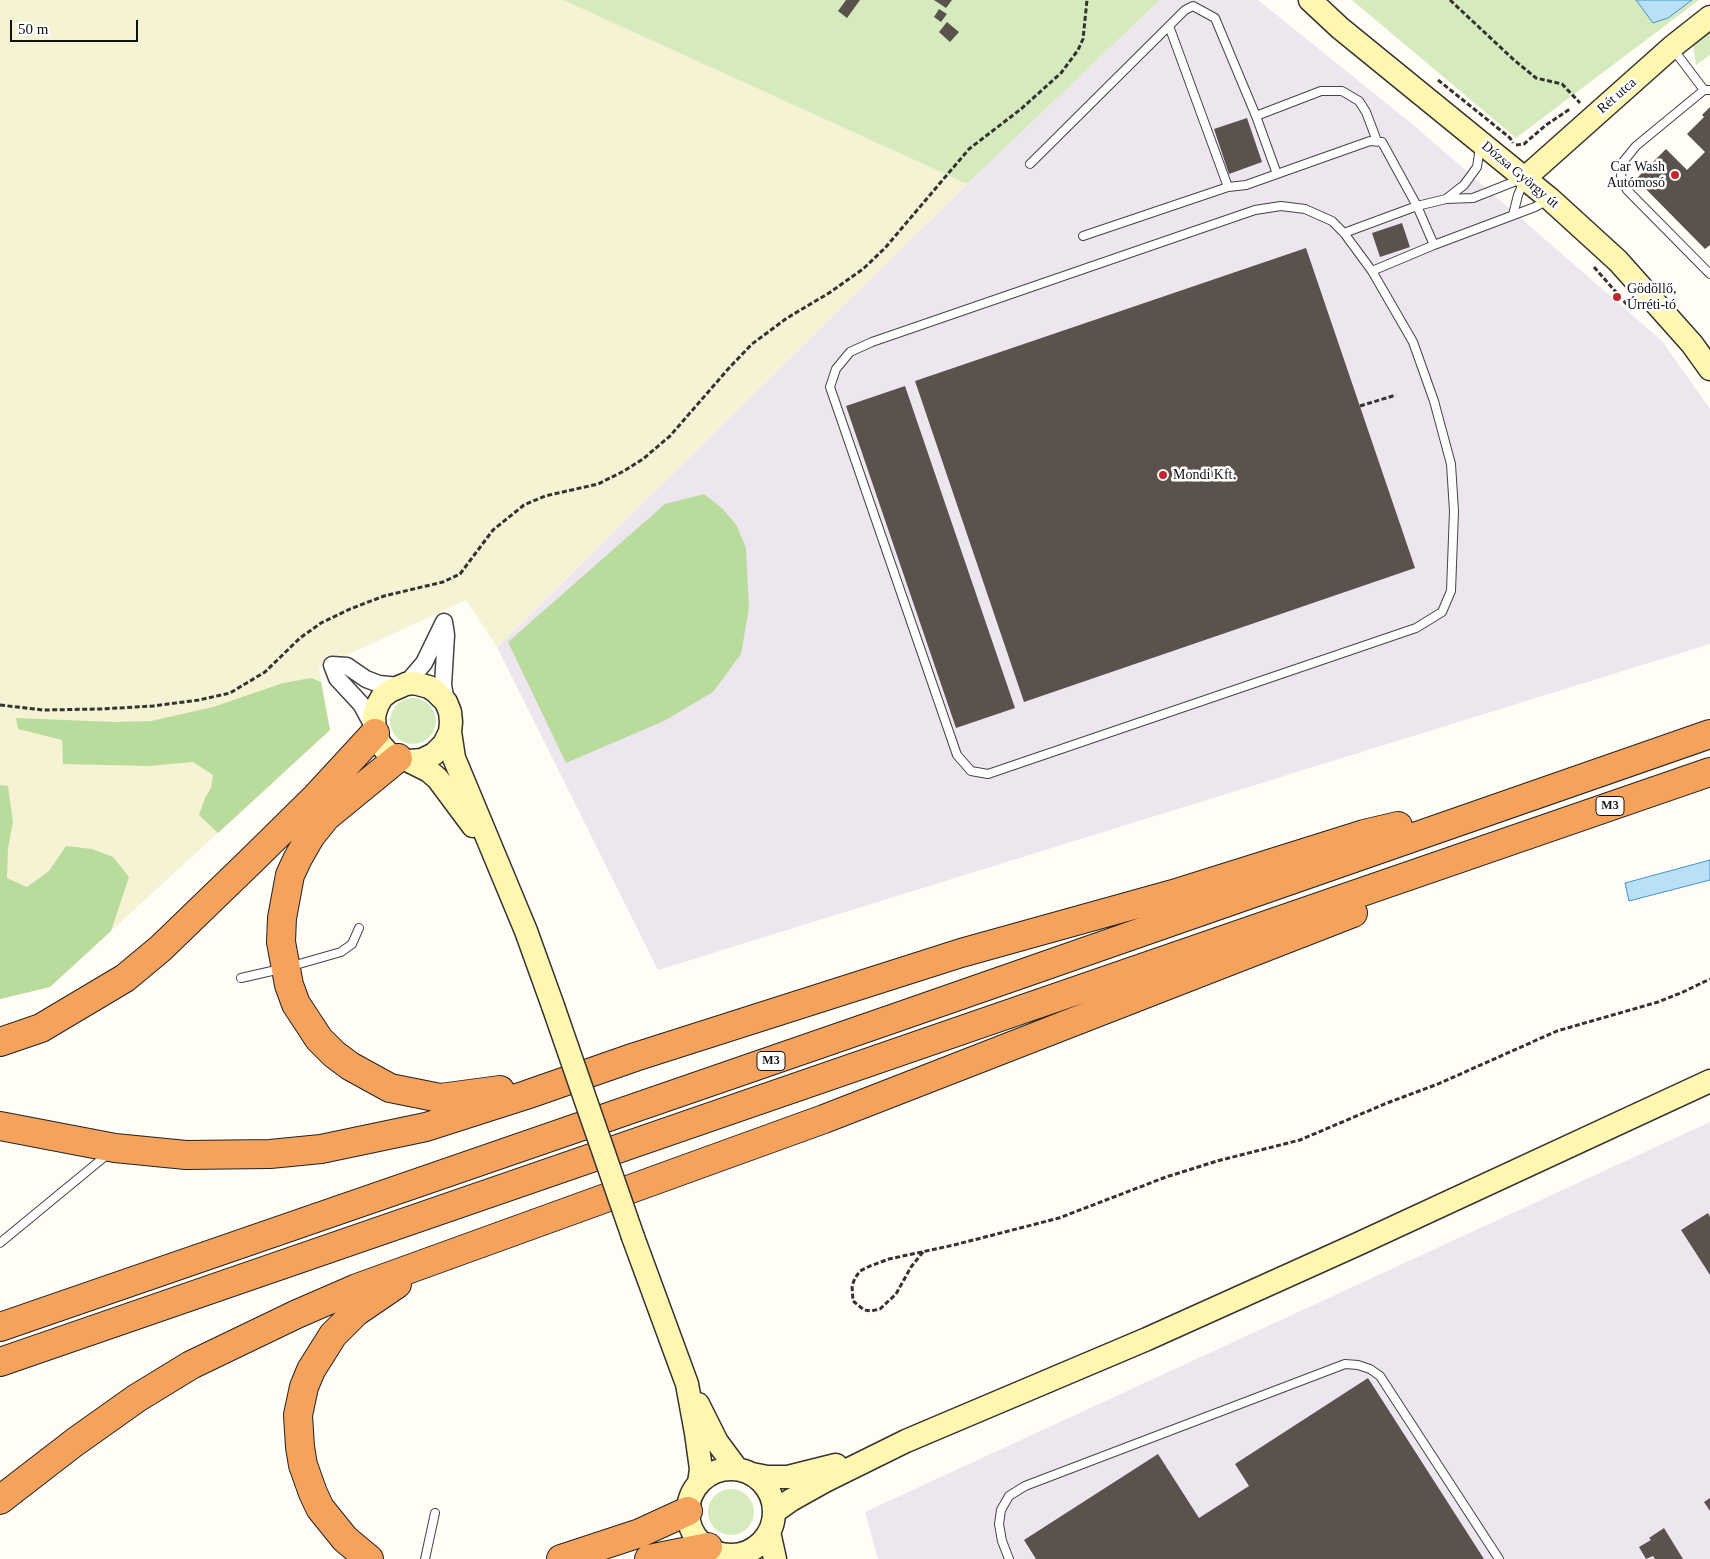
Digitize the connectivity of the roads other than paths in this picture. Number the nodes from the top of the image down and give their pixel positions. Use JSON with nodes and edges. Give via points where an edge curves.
{"nodes":[{"id":1,"x":1310,"y":0,"type":"edge"},
{"id":2,"x":1710,"y":17,"type":"edge"},
{"id":3,"x":1169,"y":26,"type":"junction"},
{"id":4,"x":1672,"y":47,"type":"junction"},
{"id":5,"x":1707,"y":90,"type":"edge"},
{"id":6,"x":1256,"y":116,"type":"junction"},
{"id":7,"x":1376,"y":141,"type":"junction"},
{"id":8,"x":1481,"y":142,"type":"junction"},
{"id":9,"x":1030,"y":164,"type":"dead end"},
{"id":10,"x":1277,"y":174,"type":"junction"},
{"id":11,"x":1526,"y":177,"type":"junction"},
{"id":12,"x":1228,"y":187,"type":"junction"},
{"id":13,"x":1446,"y":199,"type":"junction"},
{"id":14,"x":1550,"y":199,"type":"junction"},
{"id":15,"x":1417,"y":206,"type":"junction"},
{"id":16,"x":1513,"y":215,"type":"junction"},
{"id":17,"x":1344,"y":233,"type":"junction"},
{"id":18,"x":1083,"y":236,"type":"dead end"},
{"id":19,"x":1434,"y":245,"type":"junction"},
{"id":20,"x":1372,"y":271,"type":"junction"},
{"id":21,"x":1710,"y":274,"type":"edge"},
{"id":22,"x":1710,"y":369,"type":"edge"},
{"id":23,"x":403,"y":685,"type":"junction"},
{"id":24,"x":446,"y":702,"type":"junction"},
{"id":25,"x":374,"y":730,"type":"junction"},
{"id":26,"x":450,"y":732,"type":"junction"},
{"id":27,"x":1710,"y":734,"type":"edge"},
{"id":28,"x":404,"y":760,"type":"junction"},
{"id":29,"x":1710,"y":772,"type":"edge"},
{"id":30,"x":1541,"y":792,"type":"junction"},
{"id":31,"x":1510,"y":839,"type":"junction"},
{"id":32,"x":496,"y":860,"type":"junction"},
{"id":33,"x":359,"y":928,"type":"dead end"},
{"id":34,"x":285,"y":968,"type":"junction"},
{"id":35,"x":241,"y":978,"type":"dead end"},
{"id":36,"x":0,"y":1042,"type":"edge"},
{"id":37,"x":635,"y":1057,"type":"junction"},
{"id":38,"x":1710,"y":1081,"type":"edge"},
{"id":39,"x":0,"y":1126,"type":"edge"},
{"id":40,"x":116,"y":1148,"type":"junction"},
{"id":41,"x":0,"y":1244,"type":"edge"},
{"id":42,"x":429,"y":1262,"type":"junction"},
{"id":43,"x":0,"y":1326,"type":"edge"},
{"id":44,"x":0,"y":1362,"type":"edge"},
{"id":45,"x":687,"y":1384,"type":"junction"},
{"id":46,"x":906,"y":1441,"type":"junction"},
{"id":47,"x":744,"y":1472,"type":"junction"},
{"id":48,"x":700,"y":1483,"type":"junction"},
{"id":49,"x":0,"y":1500,"type":"edge"},
{"id":50,"x":688,"y":1511,"type":"junction"},
{"id":51,"x":435,"y":1513,"type":"dead end"},
{"id":52,"x":772,"y":1522,"type":"junction"},
{"id":53,"x":725,"y":1553,"type":"edge"},
{"id":54,"x":370,"y":1559,"type":"edge"},
{"id":55,"x":425,"y":1559,"type":"edge"},
{"id":56,"x":561,"y":1559,"type":"edge"},
{"id":57,"x":649,"y":1559,"type":"edge"},
{"id":58,"x":775,"y":1559,"type":"edge"},
{"id":59,"x":1008,"y":1559,"type":"edge"},
{"id":60,"x":1499,"y":1559,"type":"edge"}],
"edges":[{"from":1,"to":8,"type":"street","name":"Dózsa György út"},
{"from":2,"to":4,"type":"street","name":"Rét utca"},
{"from":3,"to":6,"type":"lane","via":[[1193,6],[1215,18]]},
{"from":3,"to":9,"type":"lane"},
{"from":3,"to":12,"type":"lane"},
{"from":4,"to":5,"type":"lane"},
{"from":4,"to":11,"type":"street","name":"Rét utca"},
{"from":5,"to":21,"type":"lane","via":[[1636,146],[1623,162],[1620,176],[1627,190]]},
{"from":6,"to":7,"type":"lane","via":[[1321,91],[1342,91],[1359,101]]},
{"from":6,"to":10,"type":"lane"},
{"from":7,"to":10,"type":"lane"},
{"from":7,"to":15,"type":"lane","via":[[1382,142]]},
{"from":8,"to":11,"type":"street","name":"Dózsa György út"},
{"from":8,"to":13,"type":"lane","via":[[1477,167],[1464,185]]},
{"from":10,"to":12,"type":"lane","via":[[1246,185]]},
{"from":11,"to":13,"type":"lane","via":[[1473,198]]},
{"from":11,"to":14,"type":"street","name":"Dózsa György út"},
{"from":11,"to":16,"type":"lane"},
{"from":12,"to":18,"type":"lane"},
{"from":13,"to":15,"type":"lane"},
{"from":14,"to":16,"type":"lane"},
{"from":14,"to":22,"type":"street","name":"Dózsa György út","via":[[1618,261],[1692,344]]},
{"from":15,"to":17,"type":"lane"},
{"from":15,"to":19,"type":"lane"},
{"from":16,"to":19,"type":"lane"},
{"from":17,"to":20,"type":"lane"},
{"from":17,"to":20,"type":"lane","via":[[1332,221],[1305,209],[1281,206],[1255,210],[872,342],[850,352],[836,369],[830,387],[957,755],[971,771],[988,774],[998,771],[1416,628],[1442,612],[1451,590],[1454,511],[1451,464],[1434,401],[1413,342]]},
{"from":19,"to":20,"type":"lane"},
{"from":23,"to":24,"type":"street","via":[[414,683],[429,687]]},
{"from":23,"to":24,"type":"street","via":[[424,663],[444,622],[443,685]]},
{"from":23,"to":25,"type":"street","via":[[382,697],[374,716]]},
{"from":23,"to":25,"type":"street","via":[[379,684],[347,666],[332,665],[337,678],[361,704]]},
{"from":24,"to":26,"type":"street","via":[[450,712]]},
{"from":25,"to":28,"type":"street","via":[[388,753]]},
{"from":25,"to":36,"type":"highway","via":[[316,797],[161,948],[125,978],[40,1028]]},
{"from":26,"to":28,"type":"street","via":[[434,754],[422,760]]},
{"from":26,"to":32,"type":"street","via":[[454,758]]},
{"from":27,"to":30,"type":"highway","number":"M3"},
{"from":28,"to":32,"type":"street","via":[[429,771],[438,779]]},
{"from":28,"to":34,"type":"highway","via":[[326,817],[310,837],[290,875],[282,918]]},
{"from":29,"to":31,"type":"highway","number":"M3"},
{"from":30,"to":37,"type":"highway","via":[[1364,834],[1173,894],[960,953]]},
{"from":30,"to":43,"type":"highway","number":"M3"},
{"from":31,"to":42,"type":"highway","via":[[1416,889],[824,1119]]},
{"from":31,"to":44,"type":"highway","number":"M3"},
{"from":32,"to":45,"type":"street","bridge":true,"via":[[526,931]]},
{"from":33,"to":34,"type":"lane","via":[[352,944],[341,952]]},
{"from":34,"to":35,"type":"lane"},
{"from":34,"to":37,"type":"highway","via":[[296,1004],[319,1039],[334,1054],[390,1088],[412,1094],[440,1098],[496,1091]]},
{"from":37,"to":40,"type":"highway","via":[[426,1127],[320,1149],[270,1154],[186,1155]]},
{"from":38,"to":46,"type":"street","via":[[1147,1339]]},
{"from":39,"to":40,"type":"highway"},
{"from":40,"to":41,"type":"lane"},
{"from":42,"to":49,"type":"highway","via":[[357,1288],[191,1365],[137,1398]]},
{"from":42,"to":54,"type":"highway","via":[[356,1312],[333,1335],[311,1370],[300,1402],[300,1447],[313,1493],[320,1508],[340,1533]]},
{"from":45,"to":47,"type":"street","via":[[717,1442]]},
{"from":45,"to":48,"type":"street","via":[[701,1469]]},
{"from":46,"to":47,"type":"street","via":[[788,1477],[767,1478]]},
{"from":46,"to":52,"type":"street","via":[[792,1500]]},
{"from":47,"to":48,"type":"street","via":[[726,1469],[707,1476]]},
{"from":47,"to":52,"type":"street","via":[[759,1479],[770,1494]]},
{"from":48,"to":50,"type":"street"},
{"from":50,"to":53,"type":"street","via":[[693,1532]]},
{"from":50,"to":56,"type":"highway","via":[[640,1533]]},
{"from":51,"to":55,"type":"lane"},
{"from":52,"to":53,"type":"street","via":[[752,1549]]},
{"from":52,"to":58,"type":"street"},
{"from":53,"to":57,"type":"highway"},
{"from":59,"to":60,"type":"lane","via":[[999,1524],[1001,1510],[1009,1496],[1017,1491],[1345,1364],[1370,1369],[1380,1376]]}]}
